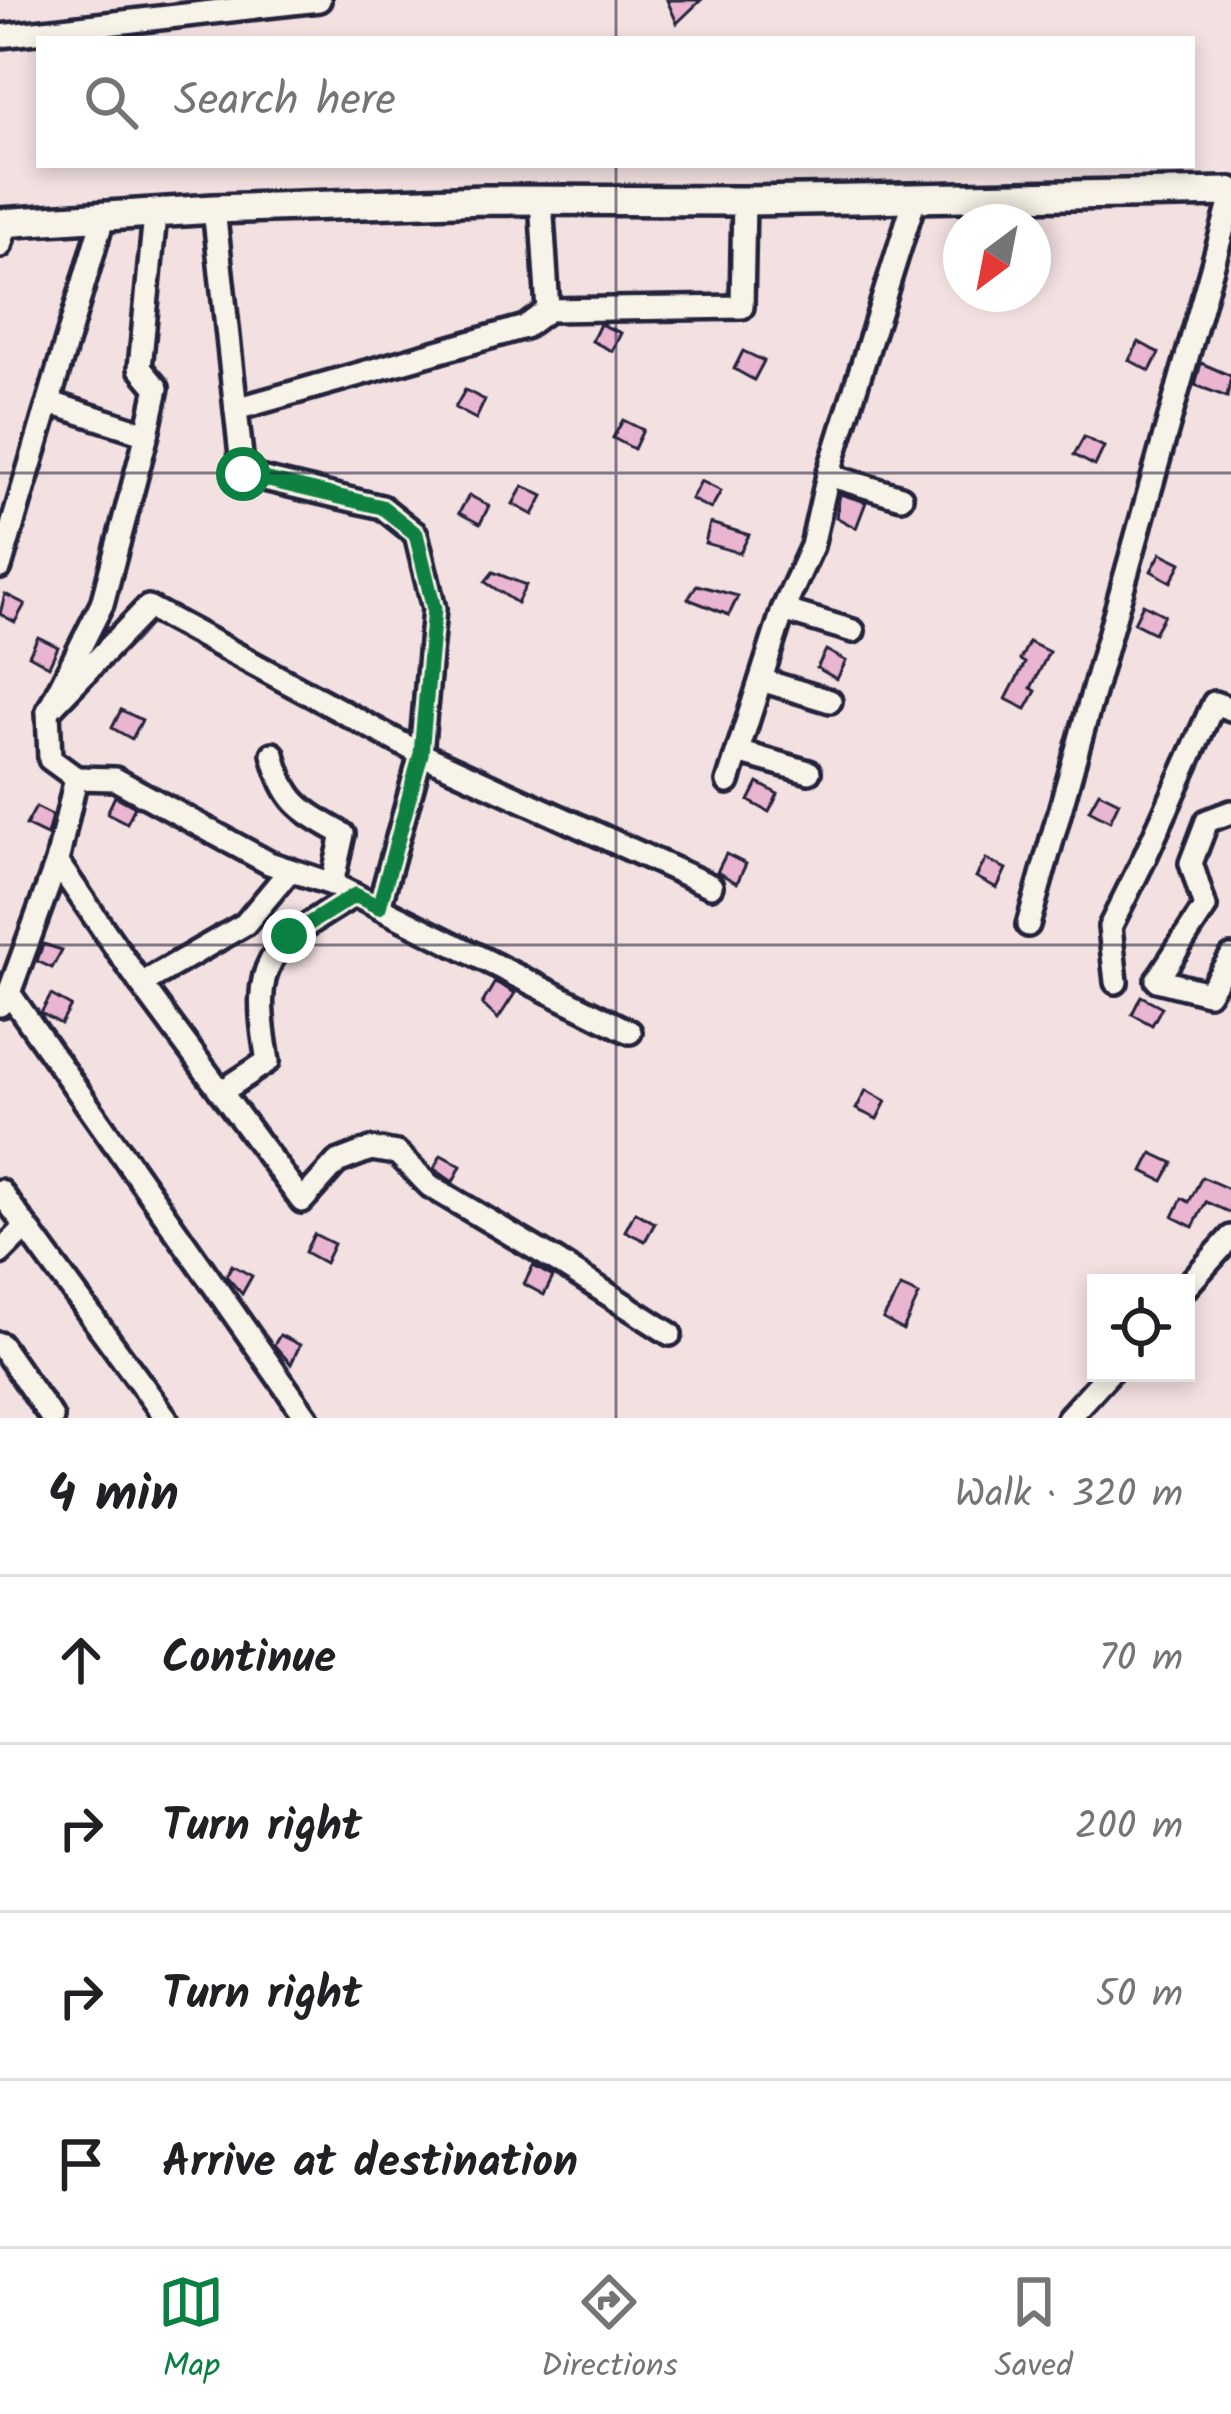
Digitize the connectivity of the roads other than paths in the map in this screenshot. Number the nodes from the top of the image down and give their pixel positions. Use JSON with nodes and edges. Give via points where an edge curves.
{"nodes":[{"id":1,"x":320,"y":0,"type":"edge"},
{"id":2,"x":0,"y":35,"type":"edge"},
{"id":3,"x":1231,"y":196,"type":"edge"},
{"id":4,"x":915,"y":198,"type":"junction"},
{"id":5,"x":541,"y":200,"type":"junction"},
{"id":6,"x":743,"y":201,"type":"junction"},
{"id":7,"x":214,"y":209,"type":"junction"},
{"id":8,"x":155,"y":215,"type":"junction"},
{"id":9,"x":104,"y":218,"type":"junction"},
{"id":10,"x":2,"y":230,"type":"edge"},
{"id":11,"x":548,"y":310,"type":"junction"},
{"id":12,"x":51,"y":404,"type":"junction"},
{"id":13,"x":236,"y":409,"type":"junction"},
{"id":14,"x":147,"y":434,"type":"junction"},
{"id":15,"x":827,"y":475,"type":"junction"},
{"id":16,"x":902,"y":497,"type":"dead end"},
{"id":17,"x":0,"y":567,"type":"edge"},
{"id":18,"x":783,"y":610,"type":"junction"},
{"id":19,"x":854,"y":631,"type":"dead end"},
{"id":20,"x":761,"y":680,"type":"junction"},
{"id":21,"x":830,"y":701,"type":"dead end"},
{"id":22,"x":1231,"y":709,"type":"edge"},
{"id":23,"x":48,"y":711,"type":"junction"},
{"id":24,"x":738,"y":752,"type":"junction"},
{"id":25,"x":273,"y":754,"type":"dead end"},
{"id":26,"x":421,"y":754,"type":"junction"},
{"id":27,"x":809,"y":772,"type":"dead end"},
{"id":28,"x":76,"y":778,"type":"junction"},
{"id":29,"x":728,"y":782,"type":"dead end"},
{"id":30,"x":1231,"y":812,"type":"edge"},
{"id":31,"x":57,"y":862,"type":"junction"},
{"id":32,"x":290,"y":870,"type":"junction"},
{"id":33,"x":332,"y":884,"type":"junction"},
{"id":34,"x":711,"y":886,"type":"dead end"},
{"id":35,"x":355,"y":895,"type":"junction"},
{"id":36,"x":379,"y":907,"type":"junction"},
{"id":37,"x":1028,"y":925,"type":"dead end"},
{"id":38,"x":1231,"y":957,"type":"edge"},
{"id":39,"x":1116,"y":982,"type":"dead end"},
{"id":40,"x":141,"y":985,"type":"junction"},
{"id":41,"x":5,"y":999,"type":"edge"},
{"id":42,"x":630,"y":1032,"type":"dead end"},
{"id":43,"x":220,"y":1091,"type":"junction"},
{"id":44,"x":0,"y":1191,"type":"edge"},
{"id":45,"x":26,"y":1227,"type":"junction"},
{"id":46,"x":1231,"y":1237,"type":"edge"},
{"id":47,"x":0,"y":1253,"type":"edge"},
{"id":48,"x":1195,"y":1277,"type":"edge"},
{"id":49,"x":670,"y":1334,"type":"dead end"},
{"id":50,"x":0,"y":1345,"type":"edge"},
{"id":51,"x":1100,"y":1382,"type":"edge"},
{"id":52,"x":52,"y":1418,"type":"edge"},
{"id":53,"x":166,"y":1418,"type":"edge"},
{"id":54,"x":307,"y":1418,"type":"edge"},
{"id":55,"x":1068,"y":1418,"type":"edge"}],
"edges":[{"from":1,"to":2,"type":"street"},
{"from":3,"to":4,"type":"main road"},
{"from":3,"to":37,"type":"street"},
{"from":4,"to":6,"type":"main road"},
{"from":4,"to":15,"type":"street"},
{"from":5,"to":6,"type":"main road"},
{"from":5,"to":7,"type":"main road"},
{"from":5,"to":11,"type":"street"},
{"from":6,"to":11,"type":"street","via":[[742,307]]},
{"from":7,"to":8,"type":"main road"},
{"from":7,"to":13,"type":"street"},
{"from":8,"to":9,"type":"main road"},
{"from":8,"to":14,"type":"street","via":[[140,368],[158,388]]},
{"from":9,"to":10,"type":"main road"},
{"from":9,"to":12,"type":"street"},
{"from":11,"to":13,"type":"street","via":[[525,327]]},
{"from":12,"to":14,"type":"street"},
{"from":12,"to":17,"type":"street"},
{"from":13,"to":26,"type":"street","via":[[243,474],[382,507],[416,534],[434,609]]},
{"from":14,"to":23,"type":"street","via":[[102,604]]},
{"from":15,"to":16,"type":"street"},
{"from":15,"to":18,"type":"street","via":[[812,546]]},
{"from":18,"to":19,"type":"street"},
{"from":18,"to":20,"type":"street"},
{"from":20,"to":21,"type":"street"},
{"from":20,"to":24,"type":"street"},
{"from":22,"to":39,"type":"street","via":[[1214,703],[1110,927]]},
{"from":23,"to":26,"type":"street","via":[[148,607]]},
{"from":23,"to":28,"type":"street","via":[[50,759]]},
{"from":24,"to":27,"type":"street"},
{"from":24,"to":29,"type":"street"},
{"from":25,"to":33,"type":"street","via":[[281,788],[343,833]]},
{"from":26,"to":34,"type":"street"},
{"from":26,"to":36,"type":"street"},
{"from":28,"to":31,"type":"street"},
{"from":28,"to":32,"type":"street","via":[[115,779]]},
{"from":30,"to":38,"type":"street","via":[[1207,821],[1191,862],[1204,907],[1157,980],[1208,993]]},
{"from":31,"to":40,"type":"street"},
{"from":31,"to":41,"type":"street"},
{"from":32,"to":33,"type":"street"},
{"from":32,"to":40,"type":"street","via":[[245,924]]},
{"from":33,"to":35,"type":"street"},
{"from":35,"to":36,"type":"street"},
{"from":35,"to":43,"type":"street","via":[[289,936],[270,963],[261,977],[268,1061]]},
{"from":36,"to":42,"type":"street"},
{"from":40,"to":43,"type":"street"},
{"from":41,"to":54,"type":"street"},
{"from":43,"to":49,"type":"street","via":[[302,1201],[337,1162],[371,1149],[397,1153],[430,1186]]},
{"from":44,"to":45,"type":"street"},
{"from":45,"to":47,"type":"street"},
{"from":45,"to":53,"type":"street"},
{"from":46,"to":48,"type":"street"},
{"from":50,"to":52,"type":"street"},
{"from":51,"to":55,"type":"street"}]}
